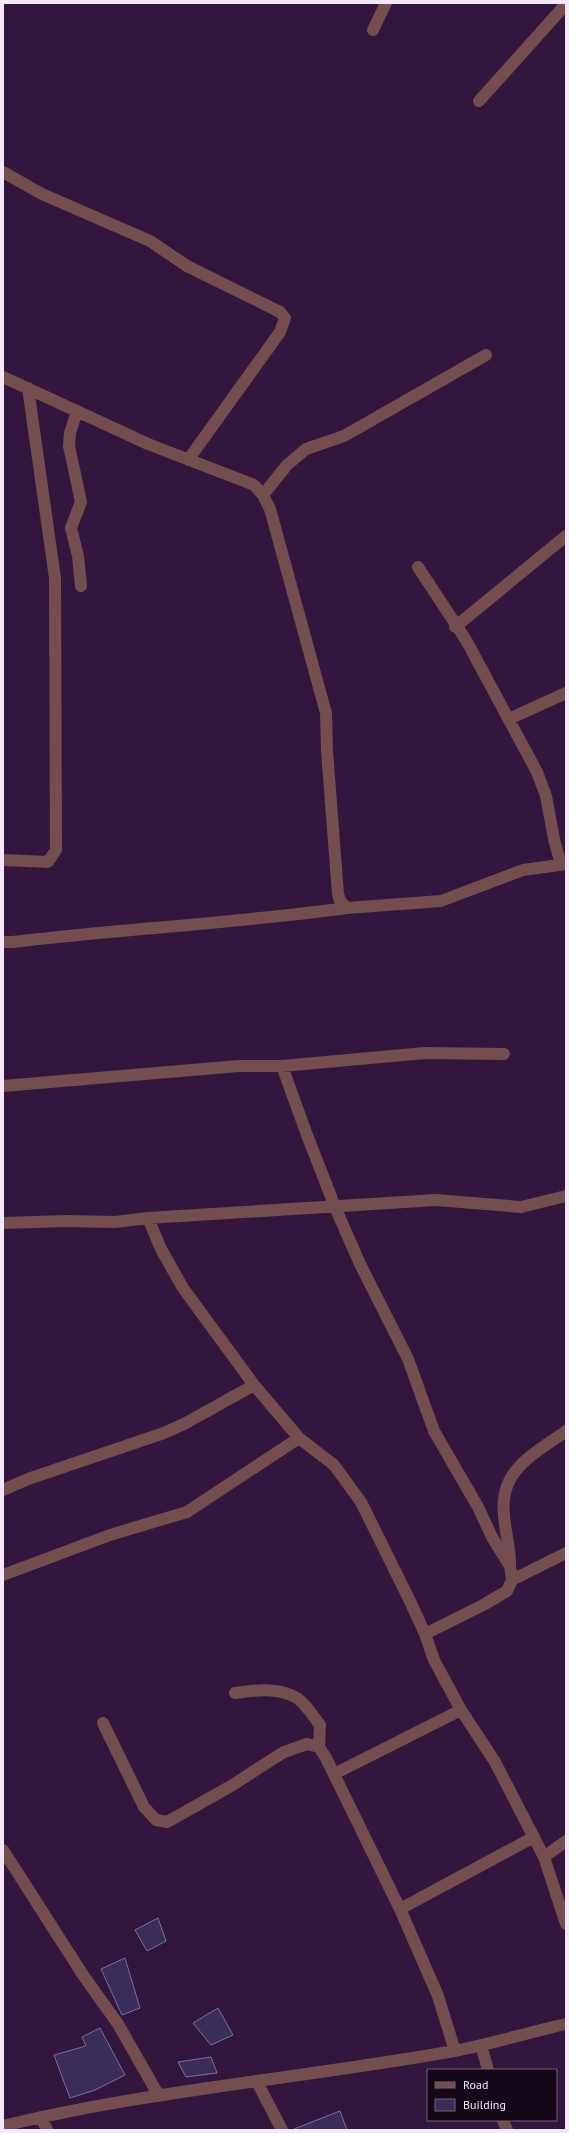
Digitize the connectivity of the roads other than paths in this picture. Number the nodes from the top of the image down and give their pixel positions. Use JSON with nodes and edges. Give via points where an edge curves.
{"nodes":[{"id":1,"x":386,"y":3,"type":"edge"},
{"id":2,"x":566,"y":4,"type":"edge"},
{"id":3,"x":373,"y":30,"type":"dead end"},
{"id":4,"x":479,"y":101,"type":"dead end"},
{"id":5,"x":3,"y":172,"type":"edge"},
{"id":6,"x":486,"y":355,"type":"dead end"},
{"id":7,"x":3,"y":377,"type":"edge"},
{"id":8,"x":28,"y":388,"type":"junction"},
{"id":9,"x":77,"y":411,"type":"junction"},
{"id":10,"x":188,"y":460,"type":"junction"},
{"id":11,"x":263,"y":495,"type":"junction"},
{"id":12,"x":566,"y":536,"type":"edge"},
{"id":13,"x":418,"y":568,"type":"dead end"},
{"id":14,"x":81,"y":586,"type":"dead end"},
{"id":15,"x":456,"y":626,"type":"junction"},
{"id":16,"x":566,"y":693,"type":"edge"},
{"id":17,"x":509,"y":718,"type":"junction"},
{"id":18,"x":3,"y":860,"type":"edge"},
{"id":19,"x":564,"y":864,"type":"edge"},
{"id":20,"x":346,"y":908,"type":"junction"},
{"id":21,"x":3,"y":942,"type":"edge"},
{"id":22,"x":504,"y":1054,"type":"dead end"},
{"id":23,"x":282,"y":1066,"type":"junction"},
{"id":24,"x":3,"y":1086,"type":"edge"},
{"id":25,"x":566,"y":1196,"type":"edge"},
{"id":26,"x":335,"y":1207,"type":"junction"},
{"id":27,"x":148,"y":1218,"type":"junction"},
{"id":28,"x":3,"y":1223,"type":"edge"},
{"id":29,"x":254,"y":1385,"type":"junction"},
{"id":30,"x":566,"y":1431,"type":"edge"},
{"id":31,"x":299,"y":1438,"type":"junction"},
{"id":32,"x":3,"y":1490,"type":"edge"},
{"id":33,"x":566,"y":1553,"type":"edge"},
{"id":34,"x":510,"y":1566,"type":"junction"},
{"id":35,"x":3,"y":1575,"type":"edge"},
{"id":36,"x":512,"y":1580,"type":"junction"},
{"id":37,"x":425,"y":1634,"type":"junction"},
{"id":38,"x":235,"y":1693,"type":"dead end"},
{"id":39,"x":461,"y":1710,"type":"junction"},
{"id":40,"x":103,"y":1723,"type":"dead end"},
{"id":41,"x":319,"y":1748,"type":"junction"},
{"id":42,"x":334,"y":1774,"type":"junction"},
{"id":43,"x":534,"y":1837,"type":"junction"},
{"id":44,"x":566,"y":1841,"type":"edge"},
{"id":45,"x":3,"y":1850,"type":"edge"},
{"id":46,"x":544,"y":1857,"type":"junction"},
{"id":47,"x":400,"y":1909,"type":"junction"},
{"id":48,"x":566,"y":1924,"type":"edge"},
{"id":49,"x":566,"y":2024,"type":"edge"},
{"id":50,"x":481,"y":2045,"type":"junction"},
{"id":51,"x":455,"y":2051,"type":"junction"},
{"id":52,"x":488,"y":2069,"type":"edge"},
{"id":53,"x":257,"y":2082,"type":"junction"},
{"id":54,"x":159,"y":2096,"type":"junction"},
{"id":55,"x":42,"y":2117,"type":"junction"},
{"id":56,"x":3,"y":2126,"type":"edge"},
{"id":57,"x":47,"y":2130,"type":"edge"},
{"id":58,"x":282,"y":2130,"type":"edge"}],
"edges":[{"from":1,"to":3,"type":"street"},
{"from":2,"to":4,"type":"street"},
{"from":5,"to":10,"type":"street","via":[[42,194],[150,241],[187,266],[280,312],[285,318],[280,332]]},
{"from":6,"to":11,"type":"street","via":[[344,436],[306,449],[287,465]]},
{"from":7,"to":8,"type":"street"},
{"from":8,"to":9,"type":"street"},
{"from":8,"to":18,"type":"street","via":[[55,578],[56,850],[48,862]]},
{"from":9,"to":10,"type":"street"},
{"from":9,"to":14,"type":"street","via":[[69,446],[82,502],[71,528],[78,556]]},
{"from":10,"to":11,"type":"street","via":[[254,485]]},
{"from":11,"to":20,"type":"street","via":[[270,509],[326,713],[338,894]]},
{"from":12,"to":15,"type":"street"},
{"from":13,"to":15,"type":"street"},
{"from":15,"to":17,"type":"street"},
{"from":16,"to":17,"type":"street"},
{"from":17,"to":19,"type":"street","via":[[537,772],[546,796],[554,839]]},
{"from":19,"to":20,"type":"street","via":[[523,870],[440,900]]},
{"from":20,"to":21,"type":"street","via":[[165,928],[93,932]]},
{"from":22,"to":23,"type":"street","via":[[425,1053]]},
{"from":23,"to":24,"type":"street","via":[[239,1066]]},
{"from":23,"to":26,"type":"street"},
{"from":25,"to":26,"type":"street","via":[[521,1207],[436,1200]]},
{"from":26,"to":27,"type":"street"},
{"from":26,"to":34,"type":"street","via":[[360,1264],[408,1358],[434,1431]]},
{"from":27,"to":28,"type":"street","via":[[114,1222]]},
{"from":27,"to":29,"type":"street","via":[[161,1249],[183,1288]]},
{"from":29,"to":31,"type":"street"},
{"from":29,"to":32,"type":"street","via":[[164,1433]]},
{"from":30,"to":34,"type":"street","via":[[519,1466],[509,1483],[504,1498]]},
{"from":31,"to":35,"type":"street","via":[[187,1512],[110,1535]]},
{"from":31,"to":37,"type":"street","via":[[334,1465],[361,1502]]},
{"from":33,"to":36,"type":"street"},
{"from":34,"to":36,"type":"street"},
{"from":36,"to":37,"type":"street","via":[[507,1591]]},
{"from":37,"to":39,"type":"street","via":[[434,1660]]},
{"from":38,"to":41,"type":"street","via":[[258,1690],[280,1692],[297,1698],[320,1725]]},
{"from":39,"to":42,"type":"street"},
{"from":39,"to":43,"type":"street","via":[[495,1762]]},
{"from":40,"to":41,"type":"street","via":[[144,1807],[156,1820],[167,1822],[284,1752],[307,1744]]},
{"from":41,"to":42,"type":"street"},
{"from":42,"to":47,"type":"street"},
{"from":43,"to":46,"type":"street"},
{"from":43,"to":47,"type":"street"},
{"from":44,"to":46,"type":"street"},
{"from":45,"to":54,"type":"street","via":[[83,1975],[118,2024]]},
{"from":46,"to":48,"type":"street"},
{"from":47,"to":51,"type":"street","via":[[438,1996]]},
{"from":49,"to":50,"type":"street"},
{"from":50,"to":51,"type":"street"},
{"from":50,"to":52,"type":"street"},
{"from":51,"to":53,"type":"street"},
{"from":53,"to":54,"type":"street"},
{"from":53,"to":58,"type":"street"},
{"from":54,"to":55,"type":"street"},
{"from":55,"to":56,"type":"street"},
{"from":55,"to":57,"type":"street"}]}
